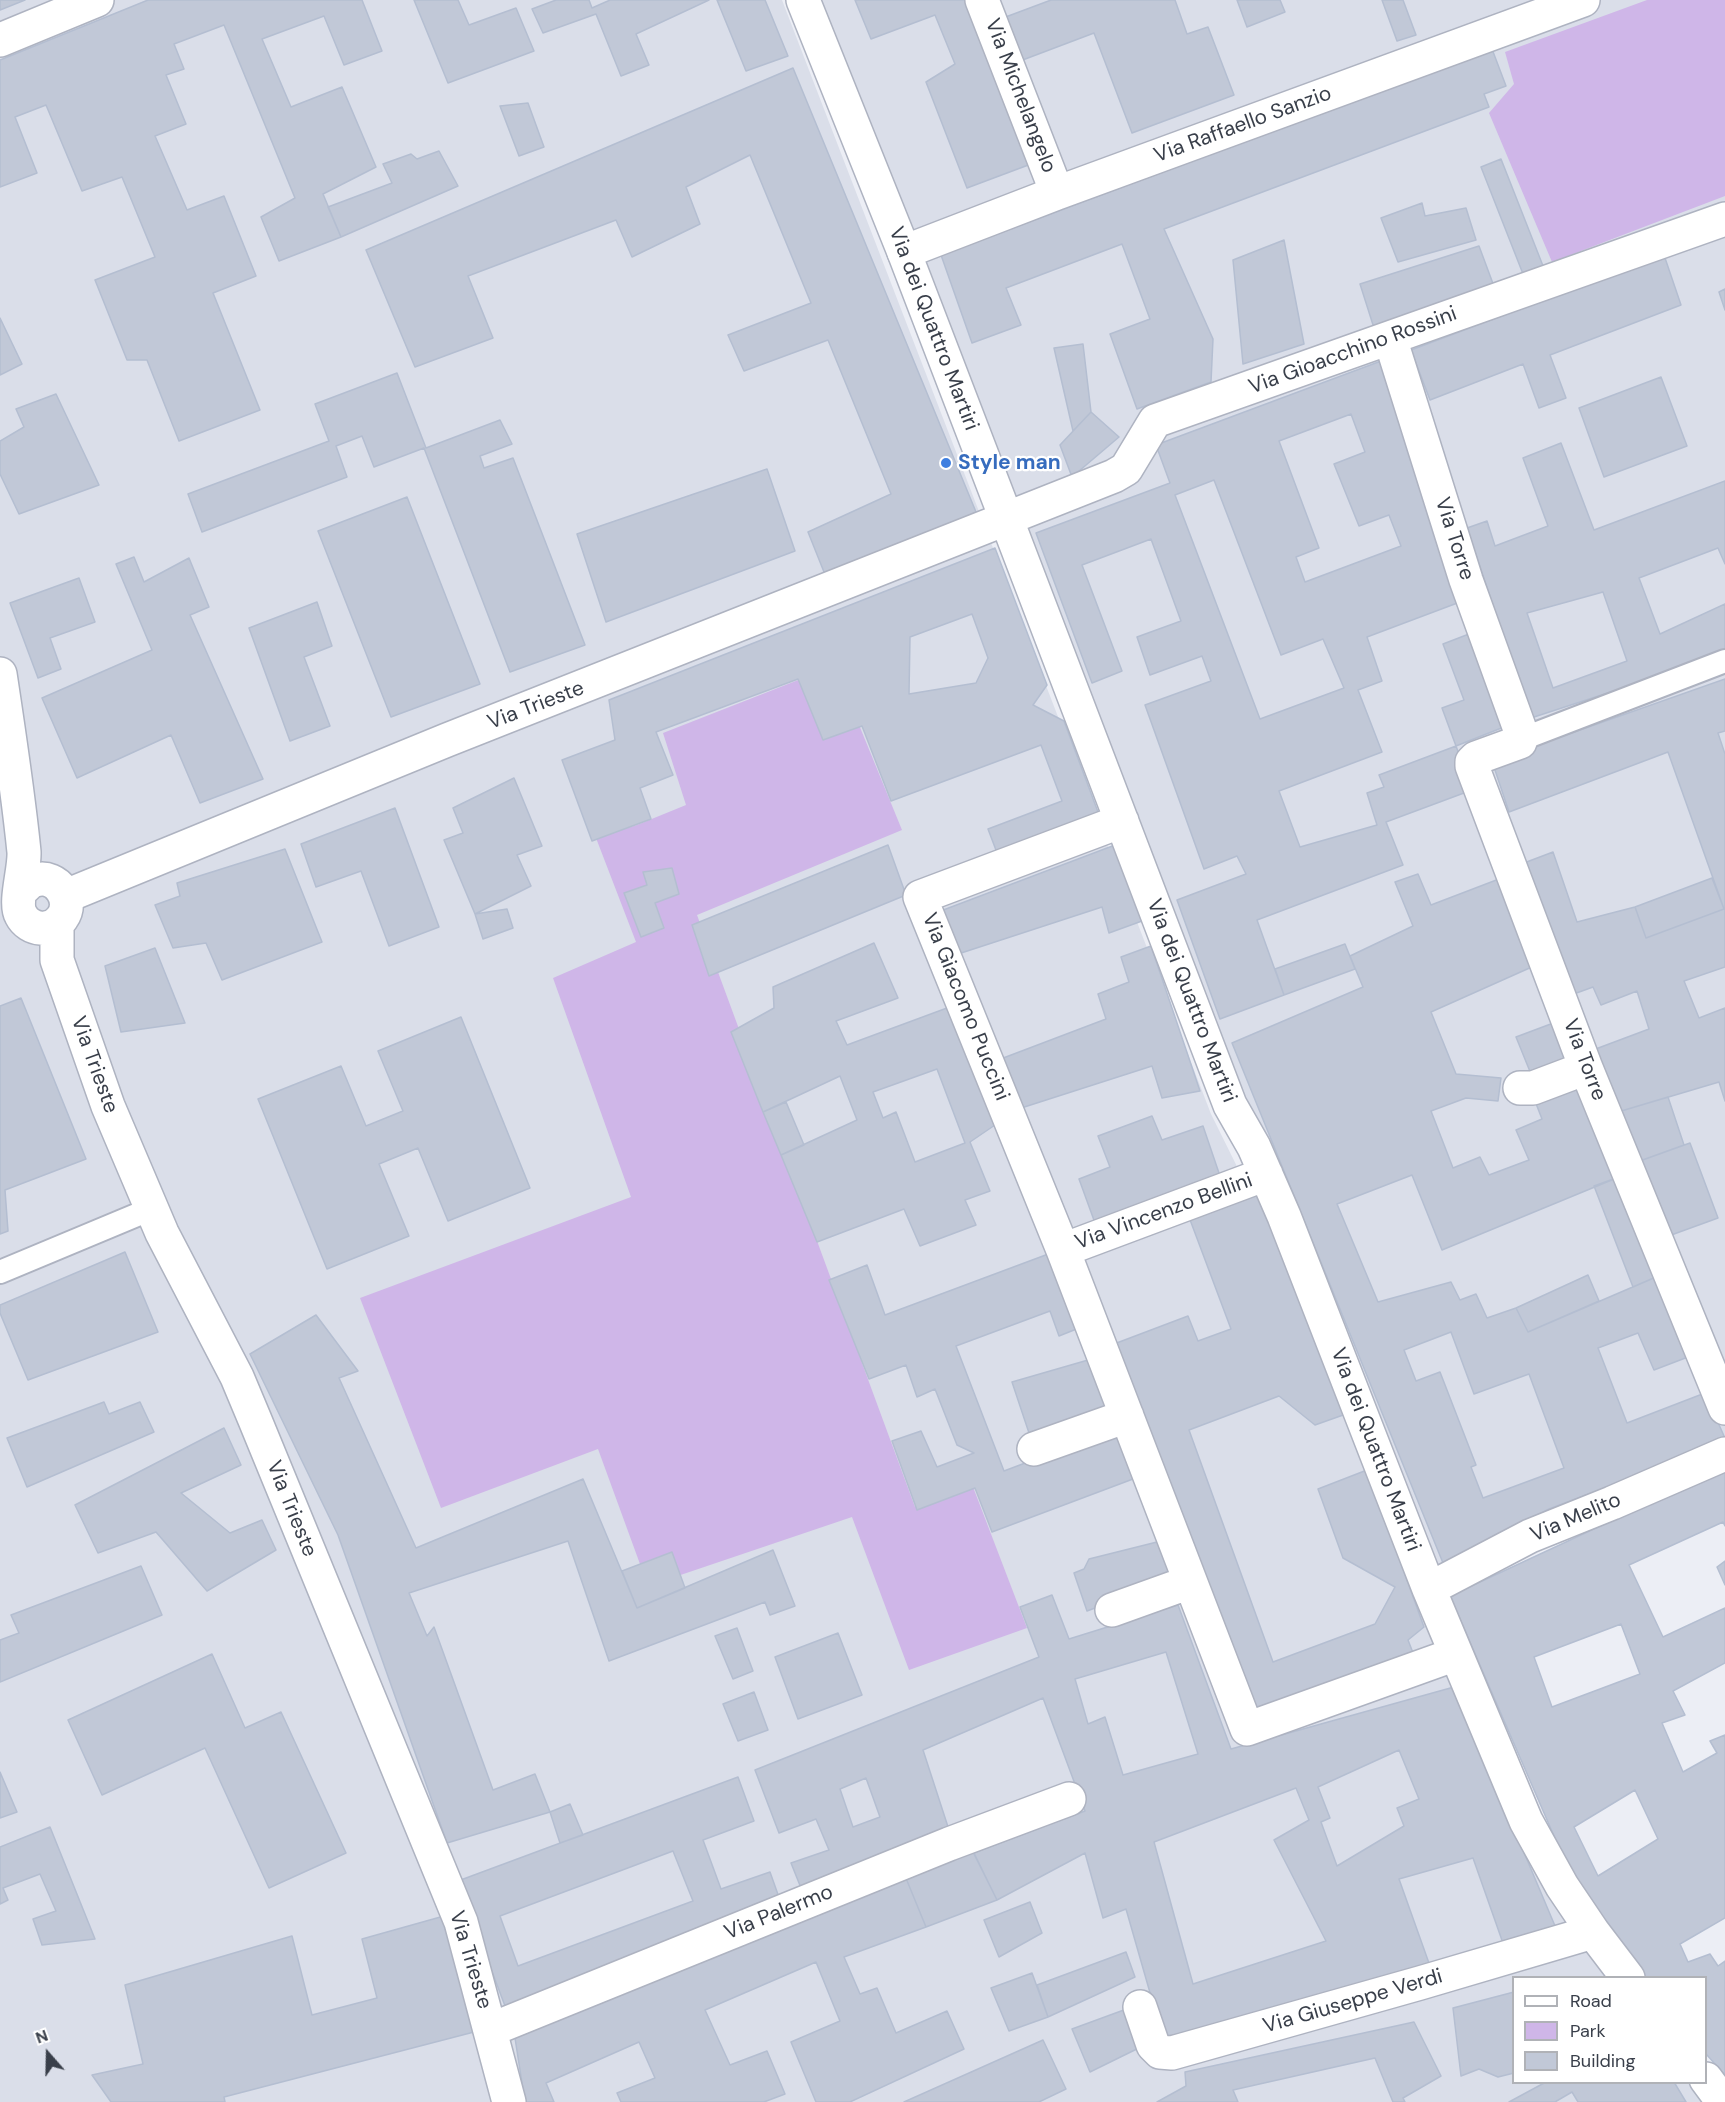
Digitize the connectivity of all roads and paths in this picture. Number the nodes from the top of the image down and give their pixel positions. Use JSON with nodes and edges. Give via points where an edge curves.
{"nodes":[{"id":1,"x":97,"y":0,"type":"edge"},
{"id":2,"x":803,"y":0,"type":"edge"},
{"id":3,"x":1583,"y":0,"type":"edge"},
{"id":4,"x":986,"y":1,"type":"edge"},
{"id":5,"x":0,"y":40,"type":"edge"},
{"id":6,"x":1057,"y":193,"type":"junction"},
{"id":7,"x":1725,"y":219,"type":"edge"},
{"id":8,"x":904,"y":252,"type":"junction"},
{"id":9,"x":1389,"y":338,"type":"junction"},
{"id":10,"x":1006,"y":518,"type":"junction"},
{"id":11,"x":1725,"y":661,"type":"edge"},
{"id":12,"x":0,"y":674,"type":"edge"},
{"id":13,"x":1522,"y":739,"type":"junction"},
{"id":14,"x":1122,"y":821,"type":"junction"},
{"id":15,"x":29,"y":907,"type":"edge"},
{"id":16,"x":1586,"y":1068,"type":"junction"},
{"id":17,"x":1520,"y":1088,"type":"dead end"},
{"id":18,"x":1266,"y":1174,"type":"junction"},
{"id":19,"x":151,"y":1209,"type":"junction"},
{"id":20,"x":1063,"y":1250,"type":"junction"},
{"id":21,"x":0,"y":1272,"type":"edge"},
{"id":22,"x":1725,"y":1408,"type":"edge"},
{"id":23,"x":1127,"y":1416,"type":"junction"},
{"id":24,"x":1034,"y":1449,"type":"dead end"},
{"id":25,"x":1725,"y":1454,"type":"edge"},
{"id":26,"x":1190,"y":1582,"type":"junction"},
{"id":27,"x":1429,"y":1588,"type":"junction"},
{"id":28,"x":1112,"y":1610,"type":"dead end"},
{"id":29,"x":1456,"y":1654,"type":"junction"},
{"id":30,"x":1069,"y":1799,"type":"dead end"},
{"id":31,"x":1593,"y":1932,"type":"junction"},
{"id":32,"x":1627,"y":1976,"type":"edge"},
{"id":33,"x":1140,"y":2007,"type":"dead end"},
{"id":34,"x":490,"y":2030,"type":"junction"},
{"id":35,"x":1707,"y":2080,"type":"edge"},
{"id":36,"x":509,"y":2102,"type":"edge"},
{"id":37,"x":1723,"y":2102,"type":"edge"}],
"edges":[{"from":1,"to":5,"type":"street"},
{"from":2,"to":8,"type":"street","name":"Via dei Quattro Martiri"},
{"from":3,"to":6,"type":"street","name":"Via Raffaello Sanzio"},
{"from":4,"to":6,"type":"street","name":"Via Michelangelo"},
{"from":6,"to":8,"type":"street","name":"Via Raffaello Sanzio"},
{"from":7,"to":9,"type":"street","name":"Via Gioacchino Rossini"},
{"from":8,"to":10,"type":"street","name":"Via dei Quattro Martiri"},
{"from":9,"to":10,"type":"street","name":"Via Gioacchino Rossini","via":[[1155,421],[1126,469]]},
{"from":9,"to":13,"type":"street","name":"Via Torre","via":[[1466,580]]},
{"from":10,"to":14,"type":"street","name":"Via dei Quattro Martiri"},
{"from":10,"to":15,"type":"street","name":"Via Trieste"},
{"from":11,"to":13,"type":"lane","name":"Via Torre"},
{"from":12,"to":15,"type":"street"},
{"from":13,"to":16,"type":"street","name":"Via Torre","via":[[1476,758],[1472,766]]},
{"from":14,"to":18,"type":"street","name":"Via dei Quattro Martiri","via":[[1230,1106]]},
{"from":14,"to":20,"type":"street","name":"Via Giacomo Puccini","via":[[920,897]]},
{"from":15,"to":19,"type":"street","name":"Via Trieste","via":[[57,960],[108,1106]]},
{"from":16,"to":17,"type":"street","via":[[1533,1088]]},
{"from":16,"to":22,"type":"street","name":"Via Torre"},
{"from":18,"to":20,"type":"street","name":"Via Vincenzo Bellini"},
{"from":18,"to":27,"type":"street","name":"Via dei Quattro Martiri"},
{"from":19,"to":21,"type":"lane"},
{"from":19,"to":34,"type":"street","name":"Via Trieste","via":[[255,1420],[461,1922]]},
{"from":20,"to":23,"type":"street"},
{"from":23,"to":24,"type":"street"},
{"from":23,"to":26,"type":"street"},
{"from":25,"to":27,"type":"street","name":"Via Melito","via":[[1530,1536]]},
{"from":26,"to":28,"type":"street"},
{"from":26,"to":29,"type":"street","via":[[1247,1729]]},
{"from":27,"to":29,"type":"street","name":"Via dei Quattro Martiri"},
{"from":29,"to":31,"type":"street","name":"Via dei Quattro Martiri","via":[[1526,1821]]},
{"from":30,"to":34,"type":"street","name":"Via Palermo","via":[[938,1848]]},
{"from":31,"to":32,"type":"street","name":"Via dei Quattro Martiri"},
{"from":31,"to":33,"type":"street","name":"Via Giuseppe Verdi","via":[[1172,2053],[1160,2052],[1153,2045]]},
{"from":34,"to":36,"type":"street","name":"Via Trieste"},
{"from":35,"to":37,"type":"street"}]}
